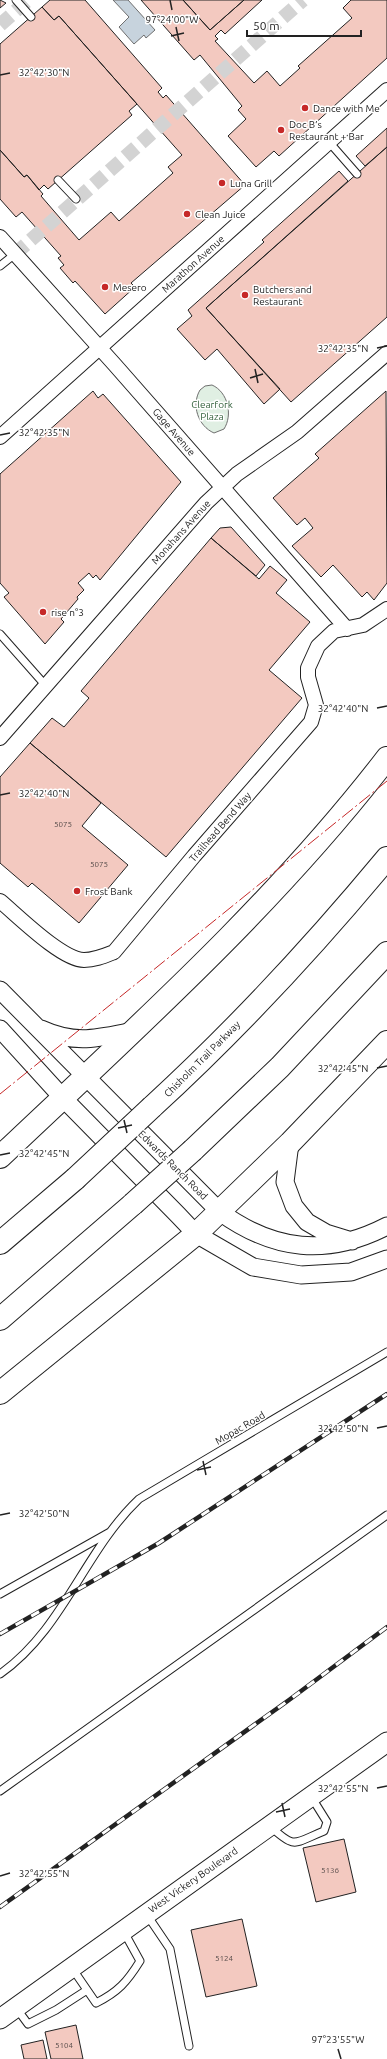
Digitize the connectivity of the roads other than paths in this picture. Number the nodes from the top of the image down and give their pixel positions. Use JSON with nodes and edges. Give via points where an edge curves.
{"nodes":[{"id":1,"x":16,"y":0,"type":"edge"},
{"id":2,"x":31,"y":17,"type":"dead end"},
{"id":3,"x":387,"y":90,"type":"edge"},
{"id":4,"x":329,"y":142,"type":"junction"},
{"id":5,"x":357,"y":174,"type":"dead end"},
{"id":6,"x":58,"y":180,"type":"dead end"},
{"id":7,"x":76,"y":200,"type":"dead end"},
{"id":8,"x":0,"y":238,"type":"edge"},
{"id":9,"x":15,"y":254,"type":"junction"},
{"id":10,"x":0,"y":266,"type":"edge"},
{"id":11,"x":100,"y":348,"type":"junction"},
{"id":12,"x":387,"y":353,"type":"edge"},
{"id":13,"x":0,"y":437,"type":"edge"},
{"id":14,"x":222,"y":488,"type":"junction"},
{"id":15,"x":387,"y":609,"type":"edge"},
{"id":16,"x":347,"y":629,"type":"junction"},
{"id":17,"x":0,"y":634,"type":"edge"},
{"id":18,"x":46,"y":686,"type":"junction"},
{"id":19,"x":0,"y":738,"type":"edge"},
{"id":20,"x":387,"y":758,"type":"edge"},
{"id":21,"x":387,"y":858,"type":"edge"},
{"id":22,"x":0,"y":901,"type":"edge"},
{"id":23,"x":387,"y":953,"type":"edge"},
{"id":24,"x":0,"y":990,"type":"edge"},
{"id":25,"x":35,"y":1027,"type":"junction"},
{"id":26,"x":0,"y":1029,"type":"edge"},
{"id":27,"x":134,"y":1031,"type":"junction"},
{"id":28,"x":387,"y":1042,"type":"edge"},
{"id":29,"x":85,"y":1077,"type":"junction"},
{"id":30,"x":62,"y":1097,"type":"junction"},
{"id":31,"x":290,"y":1143,"type":"junction"},
{"id":32,"x":0,"y":1157,"type":"edge"},
{"id":33,"x":220,"y":1212,"type":"junction"},
{"id":34,"x":387,"y":1226,"type":"edge"},
{"id":35,"x":196,"y":1234,"type":"junction"},
{"id":36,"x":352,"y":1241,"type":"junction"},
{"id":37,"x":0,"y":1243,"type":"edge"},
{"id":38,"x":387,"y":1259,"type":"edge"},
{"id":39,"x":0,"y":1319,"type":"edge"},
{"id":40,"x":387,"y":1352,"type":"edge"},
{"id":41,"x":0,"y":1393,"type":"edge"},
{"id":42,"x":387,"y":1515,"type":"edge"},
{"id":43,"x":112,"y":1531,"type":"junction"},
{"id":44,"x":0,"y":1594,"type":"edge"},
{"id":45,"x":0,"y":1674,"type":"edge"},
{"id":46,"x":387,"y":1742,"type":"edge"},
{"id":47,"x":0,"y":1791,"type":"edge"},
{"id":48,"x":311,"y":1796,"type":"junction"},
{"id":49,"x":270,"y":1825,"type":"junction"},
{"id":50,"x":145,"y":1913,"type":"junction"},
{"id":51,"x":122,"y":1930,"type":"junction"},
{"id":52,"x":71,"y":1967,"type":"junction"},
{"id":53,"x":87,"y":1990,"type":"junction"},
{"id":54,"x":15,"y":2007,"type":"junction"},
{"id":55,"x":0,"y":2019,"type":"edge"},
{"id":56,"x":189,"y":2046,"type":"dead end"}],
"edges":[{"from":1,"to":2,"type":"lane"},
{"from":3,"to":4,"type":"street","name":"Marathon Avenue"},
{"from":4,"to":5,"type":"lane"},
{"from":4,"to":11,"type":"street","name":"Marathon Avenue"},
{"from":6,"to":7,"type":"lane"},
{"from":8,"to":9,"type":"street","name":"Gage Avenue"},
{"from":9,"to":10,"type":"lane"},
{"from":9,"to":11,"type":"street","name":"Gage Avenue"},
{"from":11,"to":13,"type":"street","name":"Marathon Avenue"},
{"from":11,"to":14,"type":"street","name":"Gage Avenue"},
{"from":12,"to":14,"type":"street","name":"Monahans Avenue","via":[[297,432],[237,474]]},
{"from":14,"to":16,"type":"street","name":"Gage Avenue"},
{"from":14,"to":18,"type":"street","name":"Monahans Avenue","via":[[206,502]]},
{"from":15,"to":16,"type":"street","name":"Trailhead Bend Way","via":[[363,625]]},
{"from":16,"to":22,"type":"street","name":"Trailhead Bend Way","via":[[334,631],[327,636],[310,660],[308,677],[316,705],[311,722],[114,952],[100,958],[83,960],[64,954]]},
{"from":17,"to":18,"type":"lane"},
{"from":18,"to":19,"type":"street","name":"Monahans Avenue"},
{"from":20,"to":27,"type":"highway","via":[[353,800],[254,910]]},
{"from":21,"to":37,"type":"highway","name":"Chisholm Trail Parkway","bridge":true,"via":[[202,1061]]},
{"from":23,"to":39,"type":"highway","bridge":true,"via":[[280,1067],[193,1150]]},
{"from":24,"to":25,"type":"street","name":"Edwards Ranch Road"},
{"from":25,"to":27,"type":"street","via":[[64,1038],[78,1040]]},
{"from":25,"to":29,"type":"street","name":"Edwards Ranch Road"},
{"from":26,"to":30,"type":"street"},
{"from":27,"to":29,"type":"highway"},
{"from":28,"to":31,"type":"highway"},
{"from":29,"to":30,"type":"highway"},
{"from":29,"to":33,"type":"street","name":"Edwards Ranch Road"},
{"from":30,"to":32,"type":"highway"},
{"from":30,"to":35,"type":"street"},
{"from":31,"to":33,"type":"highway"},
{"from":31,"to":36,"type":"street","via":[[285,1182],[294,1206],[307,1222],[326,1233]]},
{"from":33,"to":35,"type":"highway"},
{"from":33,"to":36,"type":"street","name":"Edwards Ranch Road","via":[[239,1225],[293,1245],[327,1247]]},
{"from":34,"to":36,"type":"street","name":"Edwards Ranch Road"},
{"from":35,"to":38,"type":"street","via":[[253,1267],[302,1275],[351,1272]]},
{"from":35,"to":41,"type":"highway"},
{"from":40,"to":43,"type":"lane","name":"Mopac Road","via":[[157,1487],[139,1499]]},
{"from":42,"to":47,"type":"lane"},
{"from":43,"to":44,"type":"lane","name":"Mopac Road"},
{"from":43,"to":45,"type":"lane","name":"Mopac Road","via":[[34,1645]]},
{"from":46,"to":48,"type":"main road","name":"West Vickery Boulevard"},
{"from":48,"to":49,"type":"main road","name":"West Vickery Boulevard"},
{"from":48,"to":49,"type":"lane","via":[[327,1822],[324,1831],[294,1843],[286,1841]]},
{"from":49,"to":50,"type":"main road","name":"West Vickery Boulevard"},
{"from":50,"to":51,"type":"main road","name":"West Vickery Boulevard"},
{"from":50,"to":56,"type":"lane","via":[[170,1950]]},
{"from":51,"to":52,"type":"main road","name":"West Vickery Boulevard"},
{"from":51,"to":53,"type":"lane","via":[[140,1961],[125,1983],[113,1994],[96,2002]]},
{"from":52,"to":53,"type":"lane"},
{"from":52,"to":54,"type":"main road","name":"West Vickery Boulevard"},
{"from":53,"to":54,"type":"lane","via":[[28,2024]]},
{"from":54,"to":55,"type":"main road","name":"West Vickery Boulevard"}]}
